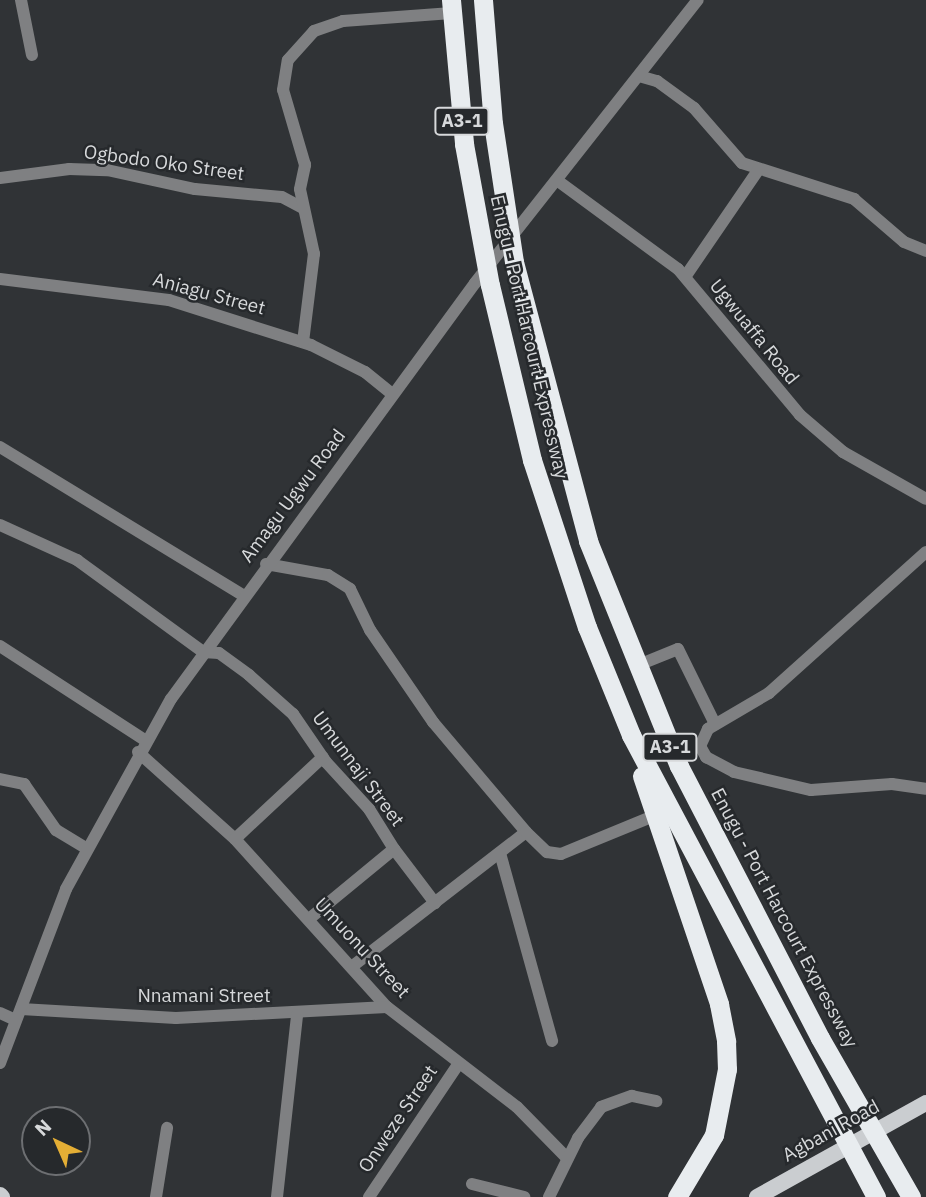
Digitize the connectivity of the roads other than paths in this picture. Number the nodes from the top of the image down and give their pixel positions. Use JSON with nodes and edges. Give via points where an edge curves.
{"nodes":[{"id":1,"x":21,"y":0,"type":"edge"},
{"id":2,"x":483,"y":0,"type":"edge"},
{"id":3,"x":698,"y":0,"type":"edge"},
{"id":4,"x":452,"y":7,"type":"edge"},
{"id":5,"x":32,"y":55,"type":"dead end"},
{"id":6,"x":639,"y":76,"type":"junction"},
{"id":7,"x":760,"y":169,"type":"junction"},
{"id":8,"x":0,"y":178,"type":"edge"},
{"id":9,"x":558,"y":181,"type":"junction"},
{"id":10,"x":300,"y":185,"type":"junction"},
{"id":11,"x":282,"y":197,"type":"junction"},
{"id":12,"x":303,"y":208,"type":"junction"},
{"id":13,"x":926,"y":251,"type":"edge"},
{"id":14,"x":685,"y":277,"type":"junction"},
{"id":15,"x":0,"y":279,"type":"edge"},
{"id":16,"x":303,"y":342,"type":"junction"},
{"id":17,"x":392,"y":394,"type":"junction"},
{"id":18,"x":0,"y":447,"type":"edge"},
{"id":19,"x":926,"y":499,"type":"edge"},
{"id":20,"x":0,"y":524,"type":"edge"},
{"id":21,"x":926,"y":552,"type":"edge"},
{"id":22,"x":266,"y":564,"type":"junction"},
{"id":23,"x":242,"y":595,"type":"junction"},
{"id":24,"x":0,"y":646,"type":"edge"},
{"id":25,"x":203,"y":652,"type":"junction"},
{"id":26,"x":636,"y":667,"type":"junction"},
{"id":27,"x":715,"y":724,"type":"junction"},
{"id":28,"x":631,"y":734,"type":"junction"},
{"id":29,"x":145,"y":740,"type":"junction"},
{"id":30,"x":138,"y":752,"type":"junction"},
{"id":31,"x":701,"y":752,"type":"junction"},
{"id":32,"x":323,"y":757,"type":"junction"},
{"id":33,"x":679,"y":766,"type":"junction"},
{"id":34,"x":0,"y":779,"type":"edge"},
{"id":35,"x":926,"y":789,"type":"edge"},
{"id":36,"x":656,"y":815,"type":"junction"},
{"id":37,"x":526,"y":832,"type":"junction"},
{"id":38,"x":235,"y":839,"type":"junction"},
{"id":39,"x":86,"y":848,"type":"junction"},
{"id":40,"x":394,"y":849,"type":"junction"},
{"id":41,"x":499,"y":853,"type":"junction"},
{"id":42,"x":435,"y":903,"type":"junction"},
{"id":43,"x":309,"y":919,"type":"junction"},
{"id":44,"x":354,"y":965,"type":"junction"},
{"id":45,"x":387,"y":1007,"type":"junction"},
{"id":46,"x":0,"y":1013,"type":"edge"},
{"id":47,"x":18,"y":1015,"type":"junction"},
{"id":48,"x":297,"y":1015,"type":"junction"},
{"id":49,"x":552,"y":1041,"type":"dead end"},
{"id":50,"x":0,"y":1063,"type":"edge"},
{"id":51,"x":459,"y":1063,"type":"junction"},
{"id":52,"x":656,"y":1101,"type":"dead end"},
{"id":53,"x":926,"y":1102,"type":"edge"},
{"id":54,"x":167,"y":1128,"type":"dead end"},
{"id":55,"x":567,"y":1158,"type":"junction"},
{"id":56,"x":472,"y":1184,"type":"dead end"},
{"id":57,"x":156,"y":1197,"type":"edge"},
{"id":58,"x":277,"y":1197,"type":"edge"},
{"id":59,"x":369,"y":1197,"type":"edge"},
{"id":60,"x":524,"y":1197,"type":"edge"},
{"id":61,"x":549,"y":1197,"type":"edge"},
{"id":62,"x":677,"y":1197,"type":"edge"},
{"id":63,"x":757,"y":1197,"type":"edge"},
{"id":64,"x":876,"y":1197,"type":"edge"},
{"id":65,"x":911,"y":1197,"type":"edge"}],
"edges":[{"from":1,"to":5,"type":"street"},
{"from":2,"to":26,"type":"highway","name":"Enugu - Port Harcourt Expressway","number":"A3-1","via":[[514,262],[559,447]]},
{"from":3,"to":6,"type":"street","name":"Amagu Ugwu Road"},
{"from":4,"to":10,"type":"street","via":[[343,21],[314,31],[292,50],[281,79],[305,165]]},
{"from":4,"to":28,"type":"highway","name":"Enugu - Port Harcourt Expressway","number":"A3-1","via":[[464,144],[490,285],[544,500]]},
{"from":6,"to":7,"type":"street","via":[[657,81],[694,108],[742,163]]},
{"from":6,"to":9,"type":"street","name":"Amagu Ugwu Road"},
{"from":7,"to":13,"type":"street","via":[[854,199],[904,242]]},
{"from":7,"to":14,"type":"street"},
{"from":8,"to":11,"type":"street","name":"Ogbodo Oko Street","via":[[69,169],[107,170],[195,189]]},
{"from":9,"to":14,"type":"street","name":"Ugwuaffa Road"},
{"from":9,"to":17,"type":"street","name":"Amagu Ugwu Road"},
{"from":10,"to":11,"type":"street"},
{"from":10,"to":12,"type":"street"},
{"from":11,"to":12,"type":"street"},
{"from":12,"to":16,"type":"street","via":[[314,254]]},
{"from":14,"to":19,"type":"street","name":"Ugwuaffa Road","via":[[788,405],[843,452]]},
{"from":15,"to":16,"type":"street","name":"Aniagu Street","via":[[169,300]]},
{"from":16,"to":17,"type":"street","name":"Aniagu Street","via":[[343,359]]},
{"from":17,"to":22,"type":"street","name":"Amagu Ugwu Road"},
{"from":18,"to":23,"type":"street"},
{"from":20,"to":25,"type":"street","name":"Umunnaji Street","via":[[77,560]]},
{"from":21,"to":27,"type":"street","via":[[769,693]]},
{"from":22,"to":23,"type":"street","name":"Amagu Ugwu Road"},
{"from":22,"to":37,"type":"street","via":[[328,575],[350,589],[370,630],[433,722]]},
{"from":23,"to":25,"type":"street","name":"Amagu Ugwu Road"},
{"from":24,"to":29,"type":"street"},
{"from":25,"to":29,"type":"street","name":"Amagu Ugwu Road"},
{"from":25,"to":32,"type":"street","name":"Umunnaji Street","via":[[219,653],[271,695]]},
{"from":26,"to":27,"type":"street","via":[[678,649]]},
{"from":26,"to":33,"type":"highway","name":"Enugu - Port Harcourt Expressway","number":"A3-1"},
{"from":27,"to":31,"type":"street","via":[[701,741]]},
{"from":28,"to":36,"type":"highway"},
{"from":28,"to":64,"type":"highway","name":"Enugu - Port Harcourt Expressway","number":"A3-1"},
{"from":29,"to":30,"type":"street","name":"Amagu Ugwu Road"},
{"from":30,"to":38,"type":"street","name":"Umuonu Street"},
{"from":30,"to":39,"type":"street","name":"Amagu Ugwu Road"},
{"from":31,"to":33,"type":"street"},
{"from":31,"to":35,"type":"street","via":[[734,772],[811,790],[892,784]]},
{"from":32,"to":38,"type":"street"},
{"from":32,"to":40,"type":"street","name":"Umunnaji Street","via":[[369,808]]},
{"from":33,"to":65,"type":"highway","name":"Enugu - Port Harcourt Expressway","number":"A3-1","via":[[820,1038]]},
{"from":34,"to":39,"type":"street","via":[[24,784],[49,823]]},
{"from":36,"to":37,"type":"street","via":[[561,854],[547,852]]},
{"from":36,"to":62,"type":"highway","via":[[719,1004],[726,1041],[727,1069],[713,1135]]},
{"from":37,"to":41,"type":"street"},
{"from":38,"to":43,"type":"street","name":"Umuonu Street"},
{"from":39,"to":47,"type":"street","name":"Amagu Ugwu Road"},
{"from":40,"to":42,"type":"street"},
{"from":40,"to":43,"type":"street","name":"Umunnaji Street"},
{"from":41,"to":42,"type":"street"},
{"from":41,"to":49,"type":"street"},
{"from":42,"to":44,"type":"street"},
{"from":43,"to":44,"type":"street","name":"Umuonu Street"},
{"from":44,"to":45,"type":"street","name":"Umuonu Street"},
{"from":45,"to":48,"type":"street","name":"Nnamani Street"},
{"from":45,"to":51,"type":"street","name":"Umuonu Street"},
{"from":46,"to":47,"type":"street"},
{"from":47,"to":48,"type":"street","name":"Nnamani Street"},
{"from":47,"to":50,"type":"street","name":"Amagu Ugwu Road"},
{"from":48,"to":58,"type":"street"},
{"from":51,"to":55,"type":"street","name":"Umuonu Street","via":[[517,1107]]},
{"from":51,"to":59,"type":"street","name":"Onweze Street"},
{"from":52,"to":55,"type":"street","via":[[632,1096],[601,1107]]},
{"from":53,"to":63,"type":"main road","name":"Agbani Road"},
{"from":54,"to":57,"type":"street"},
{"from":55,"to":61,"type":"street"},
{"from":56,"to":60,"type":"street"}]}
